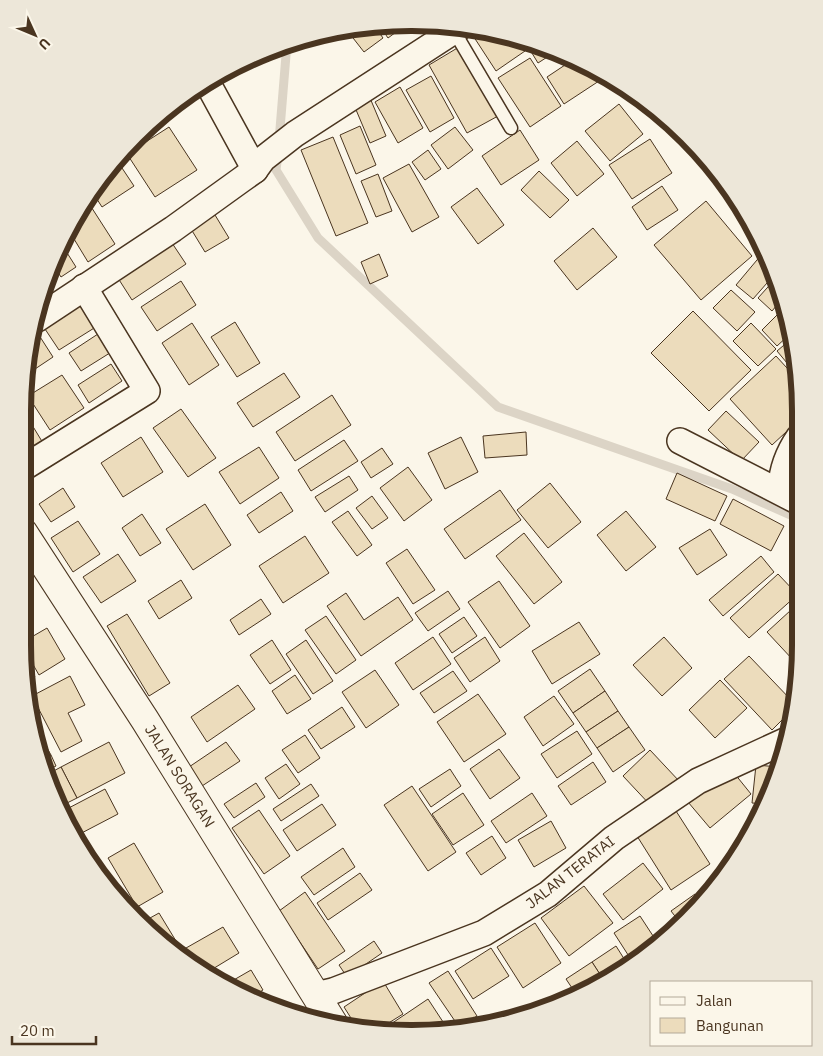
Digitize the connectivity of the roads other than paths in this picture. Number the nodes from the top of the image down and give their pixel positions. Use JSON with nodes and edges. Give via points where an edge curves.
{"nodes":[{"id":1,"x":450,"y":34,"type":"edge"},
{"id":2,"x":460,"y":35,"type":"edge"},
{"id":3,"x":207,"y":91,"type":"edge"},
{"id":4,"x":511,"y":128,"type":"dead end"},
{"id":5,"x":259,"y":164,"type":"junction"},
{"id":6,"x":84,"y":287,"type":"junction"},
{"id":7,"x":44,"y":314,"type":"edge"},
{"id":8,"x":680,"y":441,"type":"dead end"},
{"id":9,"x":792,"y":448,"type":"edge"},
{"id":10,"x":31,"y":463,"type":"edge"},
{"id":11,"x":792,"y":496,"type":"edge"},
{"id":12,"x":792,"y":497,"type":"edge"},
{"id":13,"x":31,"y":544,"type":"edge"},
{"id":14,"x":779,"y":744,"type":"edge"},
{"id":15,"x":316,"y":995,"type":"junction"},
{"id":16,"x":329,"y":1015,"type":"edge"}],
"edges":[{"from":1,"to":5,"type":"street","via":[[295,134]]},
{"from":2,"to":4,"type":"lane"},
{"from":3,"to":5,"type":"street"},
{"from":5,"to":6,"type":"street","via":[[173,229]]},
{"from":6,"to":7,"type":"street"},
{"from":6,"to":10,"type":"street","via":[[147,391]]},
{"from":8,"to":12,"type":"street"},
{"from":9,"to":11,"type":"street","via":[[784,464],[782,487]]},
{"from":13,"to":15,"type":"street","name":"JALAN SORAGAN"},
{"from":14,"to":15,"type":"street","name":"JALAN TERATAI","via":[[698,781],[614,838],[548,894],[484,933]]},
{"from":15,"to":16,"type":"street","name":"JALAN SORAGAN"}]}
